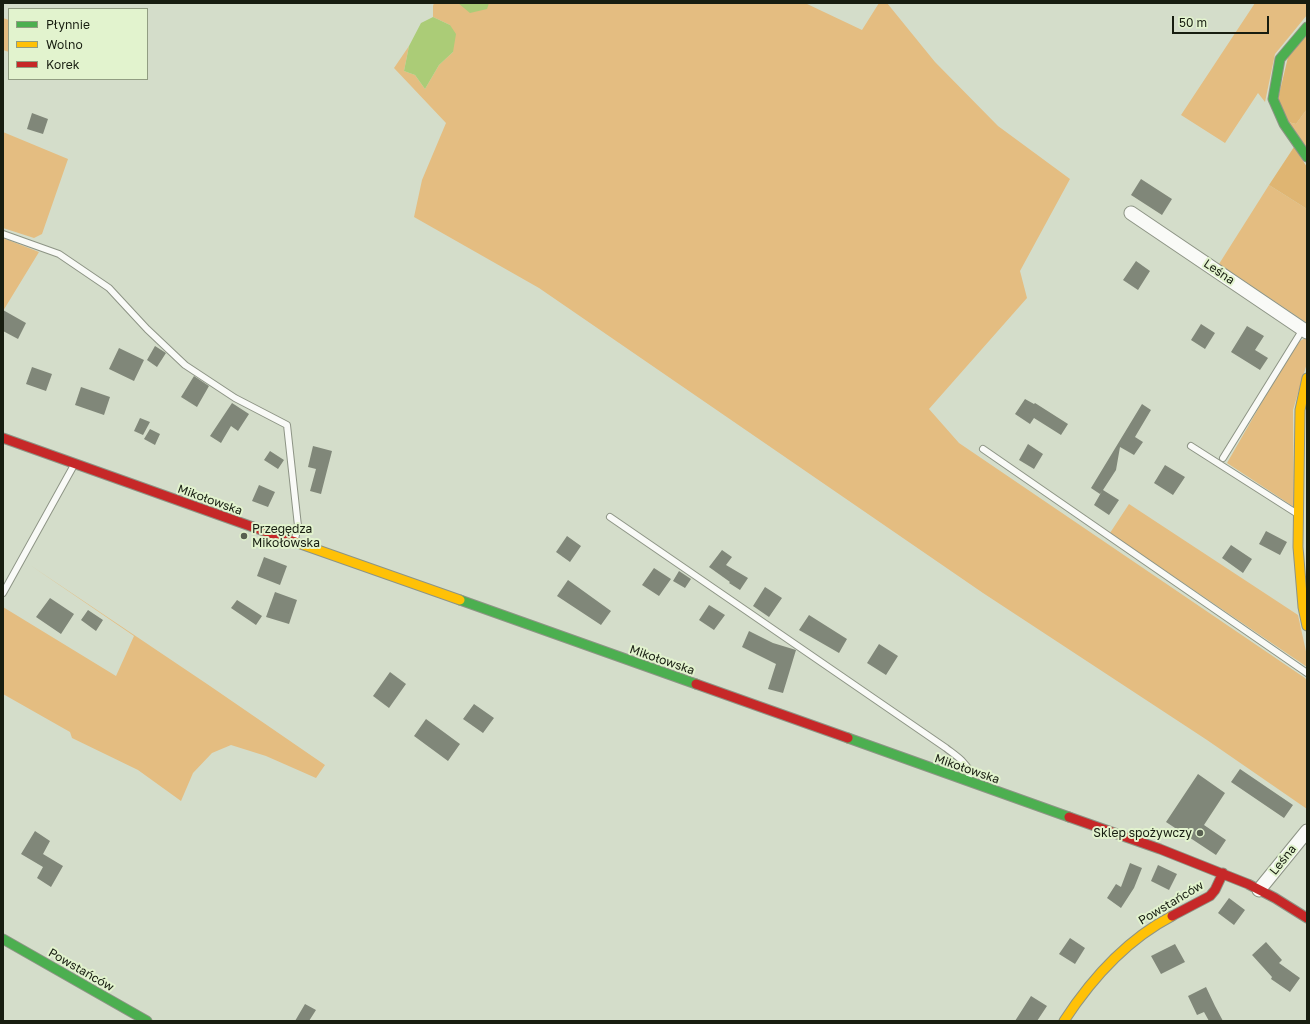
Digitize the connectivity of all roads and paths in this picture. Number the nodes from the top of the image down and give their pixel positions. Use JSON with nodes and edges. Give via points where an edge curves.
{"nodes":[{"id":1,"x":1307,"y":27,"type":"edge"},
{"id":2,"x":1307,"y":157,"type":"edge"},
{"id":3,"x":1131,"y":213,"type":"dead end"},
{"id":4,"x":3,"y":234,"type":"edge"},
{"id":5,"x":1305,"y":330,"type":"edge"},
{"id":6,"x":1307,"y":378,"type":"edge"},
{"id":7,"x":3,"y":438,"type":"edge"},
{"id":8,"x":1191,"y":446,"type":"dead end"},
{"id":9,"x":983,"y":449,"type":"dead end"},
{"id":10,"x":1223,"y":458,"type":"dead end"},
{"id":11,"x":75,"y":464,"type":"junction"},
{"id":12,"x":1299,"y":515,"type":"junction"},
{"id":13,"x":610,"y":517,"type":"dead end"},
{"id":14,"x":294,"y":542,"type":"junction"},
{"id":15,"x":3,"y":593,"type":"edge"},
{"id":16,"x":1307,"y":626,"type":"edge"},
{"id":17,"x":1307,"y":673,"type":"edge"},
{"id":18,"x":968,"y":782,"type":"junction"},
{"id":19,"x":1307,"y":831,"type":"edge"},
{"id":20,"x":1223,"y":873,"type":"junction"},
{"id":21,"x":1259,"y":890,"type":"junction"},
{"id":22,"x":1307,"y":918,"type":"edge"},
{"id":23,"x":3,"y":939,"type":"edge"},
{"id":24,"x":147,"y":1021,"type":"edge"},
{"id":25,"x":1064,"y":1021,"type":"edge"}],
"edges":[{"from":1,"to":2,"type":"main road","via":[[1280,59],[1273,99],[1284,124]]},
{"from":3,"to":5,"type":"street","name":"Leśna"},
{"from":4,"to":14,"type":"lane","via":[[59,254],[71,262],[109,288],[185,365],[235,398],[287,425],[298,526]]},
{"from":5,"to":10,"type":"lane"},
{"from":6,"to":12,"type":"main road","via":[[1300,410]]},
{"from":7,"to":11,"type":"main road","name":"Mikołowska"},
{"from":8,"to":12,"type":"lane"},
{"from":9,"to":17,"type":"lane"},
{"from":11,"to":14,"type":"main road","name":"Mikołowska"},
{"from":11,"to":15,"type":"lane"},
{"from":12,"to":16,"type":"main road","via":[[1298,547]]},
{"from":13,"to":18,"type":"lane","via":[[946,748],[968,768]]},
{"from":14,"to":18,"type":"main road","name":"Mikołowska"},
{"from":18,"to":20,"type":"main road","name":"Mikołowska"},
{"from":19,"to":21,"type":"street","name":"Leśna"},
{"from":20,"to":21,"type":"main road","name":"Mikołowska"},
{"from":20,"to":25,"type":"main road","name":"Powstańców","via":[[1210,896],[1138,936],[1119,953],[1084,992]]},
{"from":21,"to":22,"type":"main road","name":"Mikołowska"},
{"from":23,"to":24,"type":"main road","name":"Powstańców"}]}
